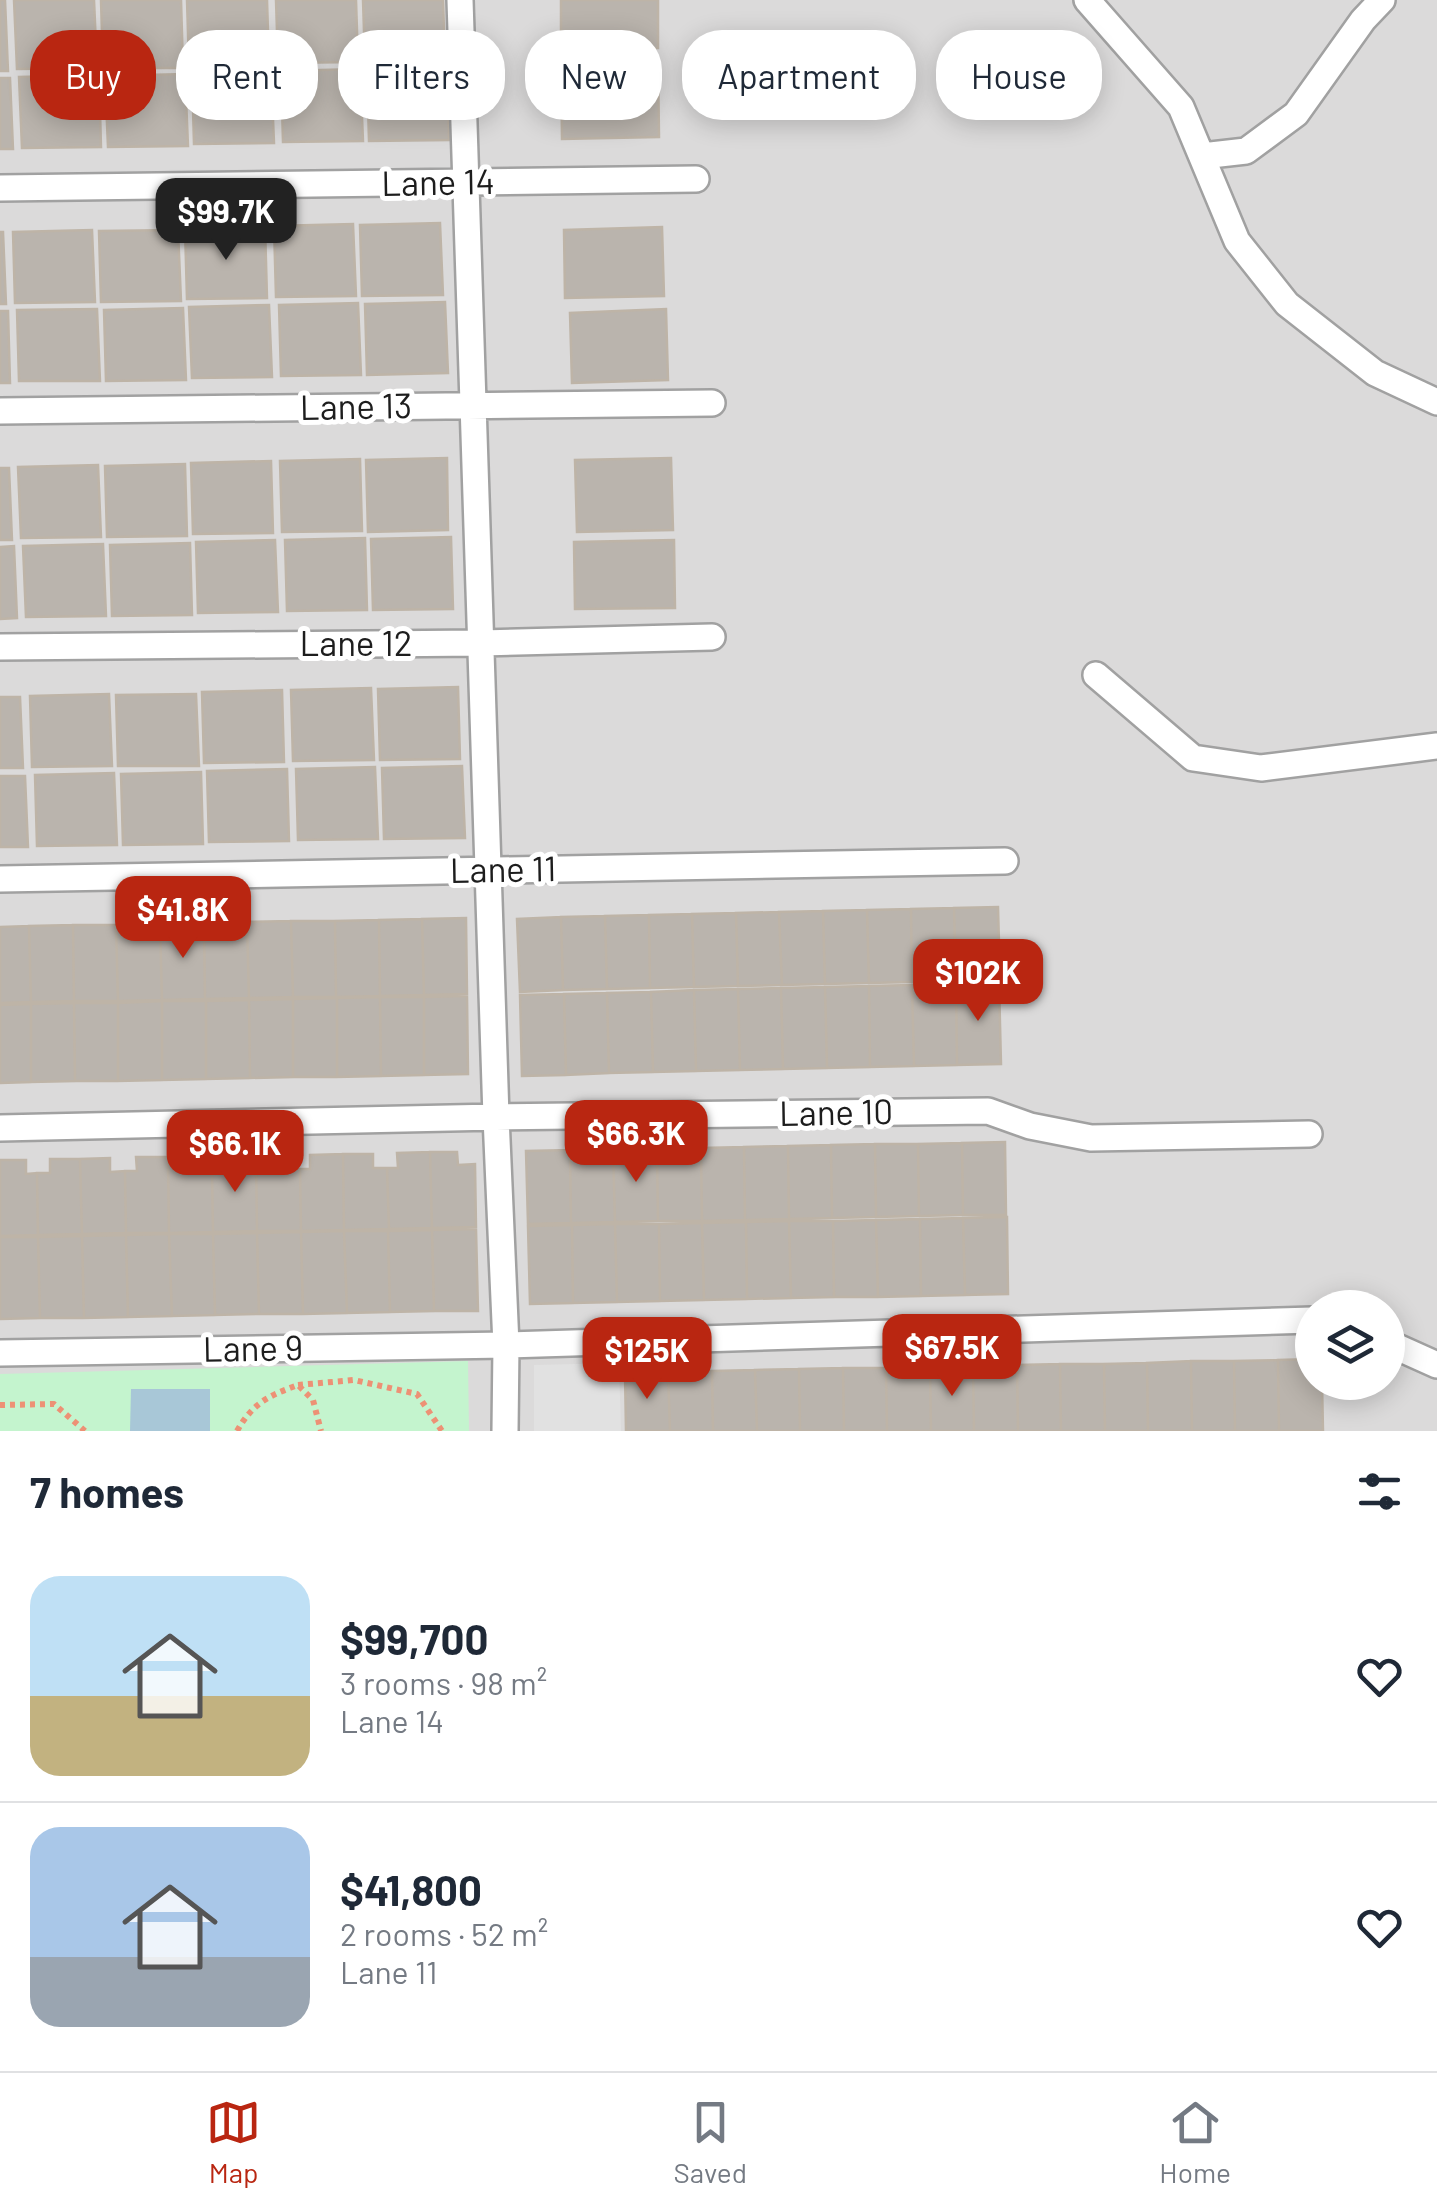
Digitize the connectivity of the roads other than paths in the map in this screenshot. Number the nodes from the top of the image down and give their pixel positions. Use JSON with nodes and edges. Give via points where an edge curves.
{"nodes":[{"id":1,"x":460,"y":0,"type":"edge"},
{"id":2,"x":1088,"y":0,"type":"edge"},
{"id":3,"x":1382,"y":0,"type":"edge"},
{"id":4,"x":1202,"y":156,"type":"junction"},
{"id":5,"x":696,"y":179,"type":"dead end"},
{"id":6,"x":466,"y":183,"type":"junction"},
{"id":7,"x":0,"y":188,"type":"edge"},
{"id":8,"x":1437,"y":402,"type":"edge"},
{"id":9,"x":712,"y":404,"type":"dead end"},
{"id":10,"x":474,"y":406,"type":"junction"},
{"id":11,"x":0,"y":411,"type":"edge"},
{"id":12,"x":712,"y":637,"type":"dead end"},
{"id":13,"x":482,"y":642,"type":"junction"},
{"id":14,"x":0,"y":646,"type":"edge"},
{"id":15,"x":1096,"y":674,"type":"dead end"},
{"id":16,"x":1437,"y":746,"type":"edge"},
{"id":17,"x":1005,"y":861,"type":"dead end"},
{"id":18,"x":489,"y":870,"type":"junction"},
{"id":19,"x":0,"y":878,"type":"edge"},
{"id":20,"x":496,"y":1117,"type":"junction"},
{"id":21,"x":0,"y":1128,"type":"edge"},
{"id":22,"x":1309,"y":1134,"type":"dead end"},
{"id":23,"x":1295,"y":1321,"type":"edge"},
{"id":24,"x":506,"y":1345,"type":"junction"},
{"id":25,"x":1405,"y":1351,"type":"edge"},
{"id":26,"x":0,"y":1353,"type":"edge"},
{"id":27,"x":1437,"y":1365,"type":"edge"},
{"id":28,"x":506,"y":1431,"type":"edge"}],
"edges":[{"from":1,"to":6,"type":"street"},
{"from":2,"to":4,"type":"street","via":[[1180,107]]},
{"from":3,"to":4,"type":"street","via":[[1296,114],[1246,151]]},
{"from":4,"to":8,"type":"street","via":[[1238,240],[1287,304],[1375,374]]},
{"from":5,"to":6,"type":"street","name":"Lane 14"},
{"from":6,"to":7,"type":"street","name":"Lane 14"},
{"from":6,"to":10,"type":"street"},
{"from":9,"to":10,"type":"street","name":"Lane 13"},
{"from":10,"to":11,"type":"street","name":"Lane 13"},
{"from":10,"to":13,"type":"street"},
{"from":12,"to":13,"type":"street","name":"Lane 12"},
{"from":13,"to":14,"type":"street","name":"Lane 12"},
{"from":13,"to":18,"type":"street"},
{"from":15,"to":16,"type":"street","via":[[1193,758],[1261,768]]},
{"from":17,"to":18,"type":"street","name":"Lane 11"},
{"from":18,"to":19,"type":"street","name":"Lane 11"},
{"from":18,"to":20,"type":"street"},
{"from":20,"to":21,"type":"street","name":"Lane 10"},
{"from":20,"to":22,"type":"street","name":"Lane 10","via":[[988,1111],[1091,1138]]},
{"from":20,"to":24,"type":"street"},
{"from":23,"to":24,"type":"street","name":"Lane 9"},
{"from":24,"to":26,"type":"street","name":"Lane 9"},
{"from":24,"to":28,"type":"street"},
{"from":25,"to":27,"type":"street"}]}
